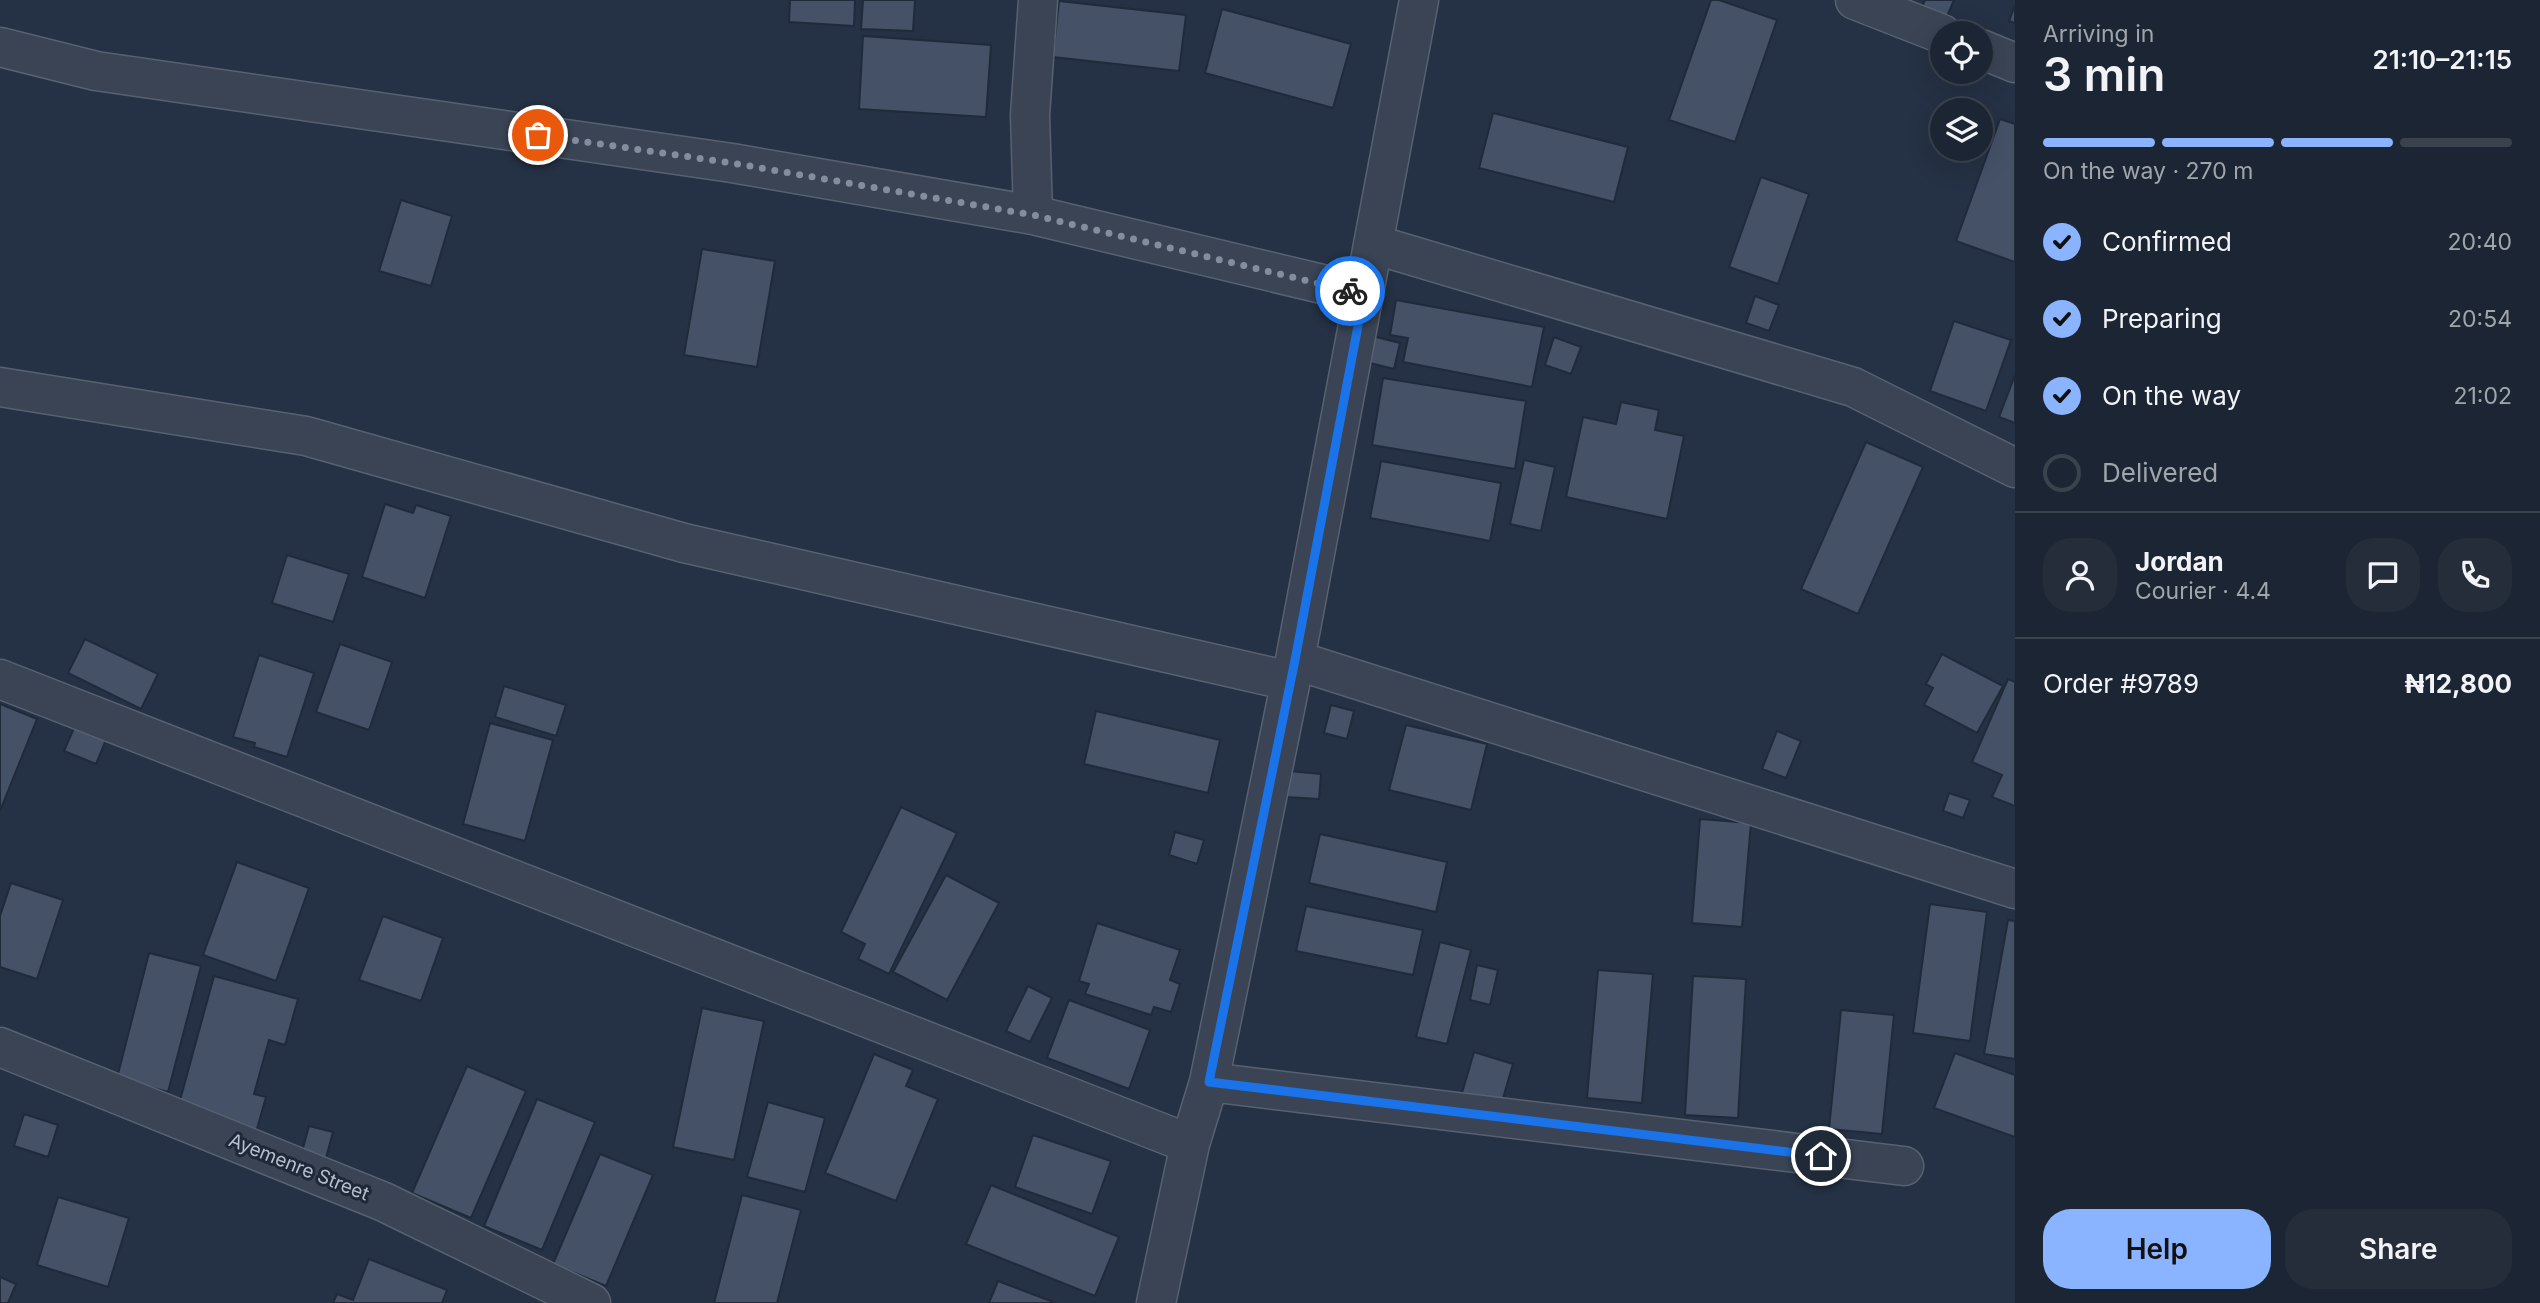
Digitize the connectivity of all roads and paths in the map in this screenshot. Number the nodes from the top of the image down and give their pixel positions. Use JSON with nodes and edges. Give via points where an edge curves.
{"nodes":[{"id":1,"x":1038,"y":0,"type":"edge"},
{"id":2,"x":1419,"y":0,"type":"edge"},
{"id":3,"x":1855,"y":0,"type":"edge"},
{"id":4,"x":1930,"y":29,"type":"edge"},
{"id":5,"x":0,"y":47,"type":"edge"},
{"id":6,"x":1993,"y":54,"type":"edge"},
{"id":7,"x":2015,"y":63,"type":"edge"},
{"id":8,"x":1033,"y":215,"type":"junction"},
{"id":9,"x":1373,"y":244,"type":"junction"},
{"id":10,"x":1364,"y":294,"type":"junction"},
{"id":11,"x":0,"y":387,"type":"edge"},
{"id":12,"x":2015,"y":468,"type":"edge"},
{"id":13,"x":1293,"y":671,"type":"junction"},
{"id":14,"x":0,"y":679,"type":"edge"},
{"id":15,"x":2015,"y":889,"type":"edge"},
{"id":16,"x":0,"y":1047,"type":"edge"},
{"id":17,"x":1209,"y":1082,"type":"junction"},
{"id":18,"x":1191,"y":1144,"type":"junction"},
{"id":19,"x":1904,"y":1166,"type":"dead end"},
{"id":20,"x":591,"y":1303,"type":"edge"},
{"id":21,"x":1156,"y":1303,"type":"edge"}],
"edges":[{"from":1,"to":8,"type":"street","via":[[1030,115]]},
{"from":2,"to":9,"type":"street"},
{"from":3,"to":4,"type":"street"},
{"from":5,"to":8,"type":"street","via":[[96,71],[732,163]]},
{"from":6,"to":7,"type":"street"},
{"from":8,"to":10,"type":"street"},
{"from":9,"to":10,"type":"street"},
{"from":9,"to":12,"type":"street","via":[[1853,387]]},
{"from":10,"to":13,"type":"street"},
{"from":11,"to":13,"type":"street","via":[[306,436],[684,543]]},
{"from":13,"to":15,"type":"street"},
{"from":13,"to":17,"type":"street"},
{"from":14,"to":18,"type":"street"},
{"from":16,"to":20,"type":"street","name":"Ayemenre Street","via":[[384,1202]]},
{"from":17,"to":18,"type":"street"},
{"from":17,"to":19,"type":"street"},
{"from":18,"to":21,"type":"street"}]}
